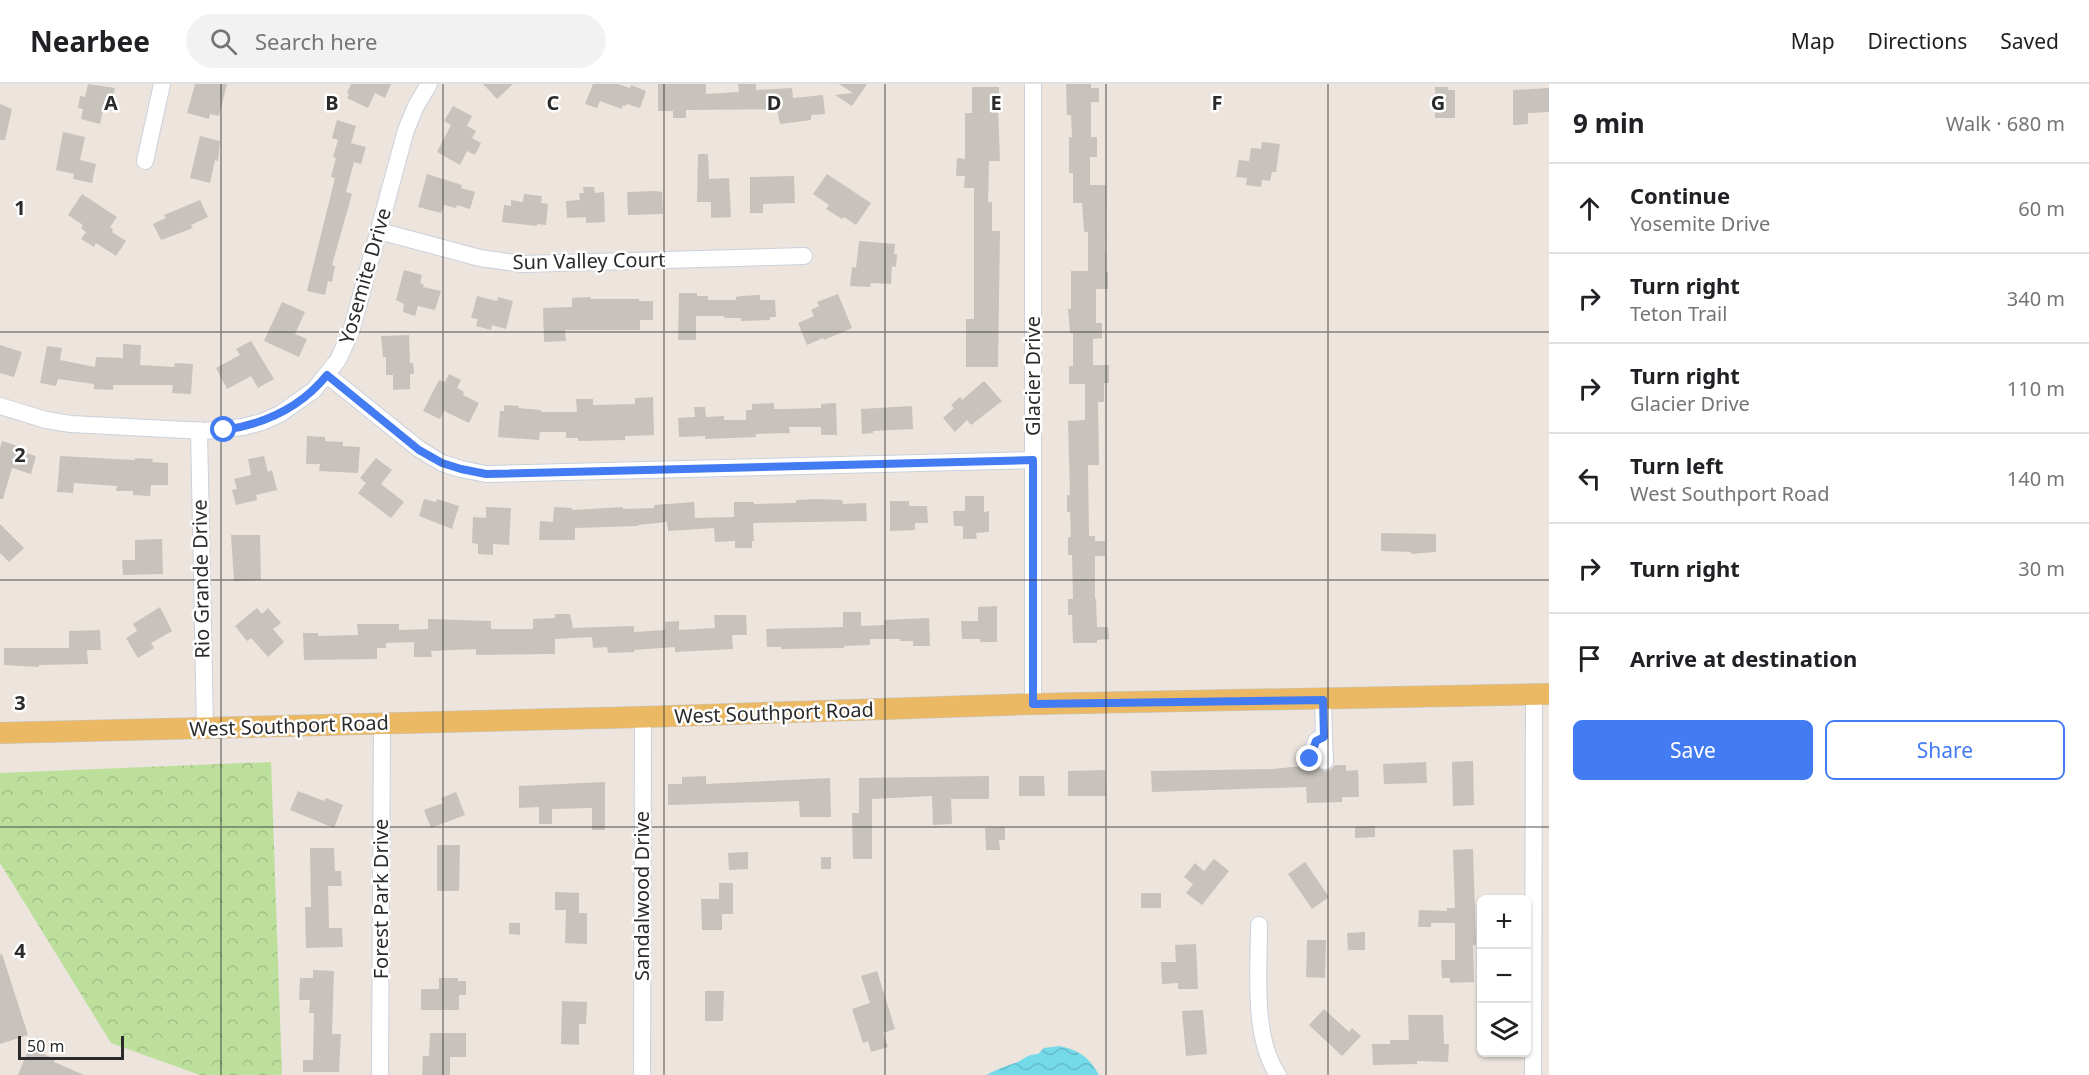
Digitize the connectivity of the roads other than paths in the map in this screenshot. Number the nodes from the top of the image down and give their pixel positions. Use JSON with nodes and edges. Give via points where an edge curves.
{"nodes":[{"id":1,"x":162,"y":84,"type":"edge"},
{"id":2,"x":429,"y":84,"type":"edge"},
{"id":3,"x":1033,"y":84,"type":"edge"},
{"id":4,"x":145,"y":161,"type":"dead end"},
{"id":5,"x":379,"y":231,"type":"junction"},
{"id":6,"x":804,"y":256,"type":"dead end"},
{"id":7,"x":327,"y":375,"type":"junction"},
{"id":8,"x":0,"y":406,"type":"edge"},
{"id":9,"x":199,"y":430,"type":"junction"},
{"id":10,"x":1033,"y":460,"type":"junction"},
{"id":11,"x":1541,"y":694,"type":"edge"},
{"id":12,"x":1323,"y":700,"type":"junction"},
{"id":13,"x":1033,"y":704,"type":"junction"},
{"id":14,"x":643,"y":717,"type":"junction"},
{"id":15,"x":382,"y":723,"type":"junction"},
{"id":16,"x":205,"y":728,"type":"junction"},
{"id":17,"x":0,"y":733,"type":"edge"},
{"id":18,"x":1318,"y":760,"type":"dead end"},
{"id":19,"x":1259,"y":925,"type":"dead end"},
{"id":20,"x":380,"y":1075,"type":"edge"},
{"id":21,"x":642,"y":1075,"type":"edge"},
{"id":22,"x":1278,"y":1075,"type":"edge"},
{"id":23,"x":1533,"y":1075,"type":"edge"}],
"edges":[{"from":1,"to":4,"type":"street"},
{"from":2,"to":5,"type":"street","name":"Yosemite Drive","via":[[406,130]]},
{"from":3,"to":10,"type":"street","name":"Glacier Drive"},
{"from":5,"to":6,"type":"street","name":"Sun Valley Court","via":[[480,258],[522,264]]},
{"from":5,"to":7,"type":"street","name":"Yosemite Drive","via":[[351,332]]},
{"from":7,"to":9,"type":"street","name":"Yosemite Drive","via":[[292,406],[262,422],[224,430]]},
{"from":7,"to":10,"type":"street","via":[[419,450],[442,463],[486,474]]},
{"from":8,"to":9,"type":"street","name":"Yosemite Drive","via":[[58,423]]},
{"from":9,"to":16,"type":"street","name":"Rio Grande Drive"},
{"from":10,"to":13,"type":"street","name":"Glacier Drive"},
{"from":11,"to":12,"type":"main road","name":"West Southport Road"},
{"from":11,"to":23,"type":"street"},
{"from":12,"to":13,"type":"main road","name":"West Southport Road"},
{"from":12,"to":18,"type":"street","via":[[1324,737],[1316,741]]},
{"from":13,"to":14,"type":"main road","name":"West Southport Road"},
{"from":14,"to":15,"type":"main road","name":"West Southport Road"},
{"from":14,"to":21,"type":"street","name":"Sandalwood Drive"},
{"from":15,"to":16,"type":"main road","name":"West Southport Road"},
{"from":15,"to":20,"type":"street","name":"Forest Park Drive"},
{"from":16,"to":17,"type":"main road","name":"West Southport Road"},
{"from":19,"to":22,"type":"street","via":[[1261,1034]]}]}
